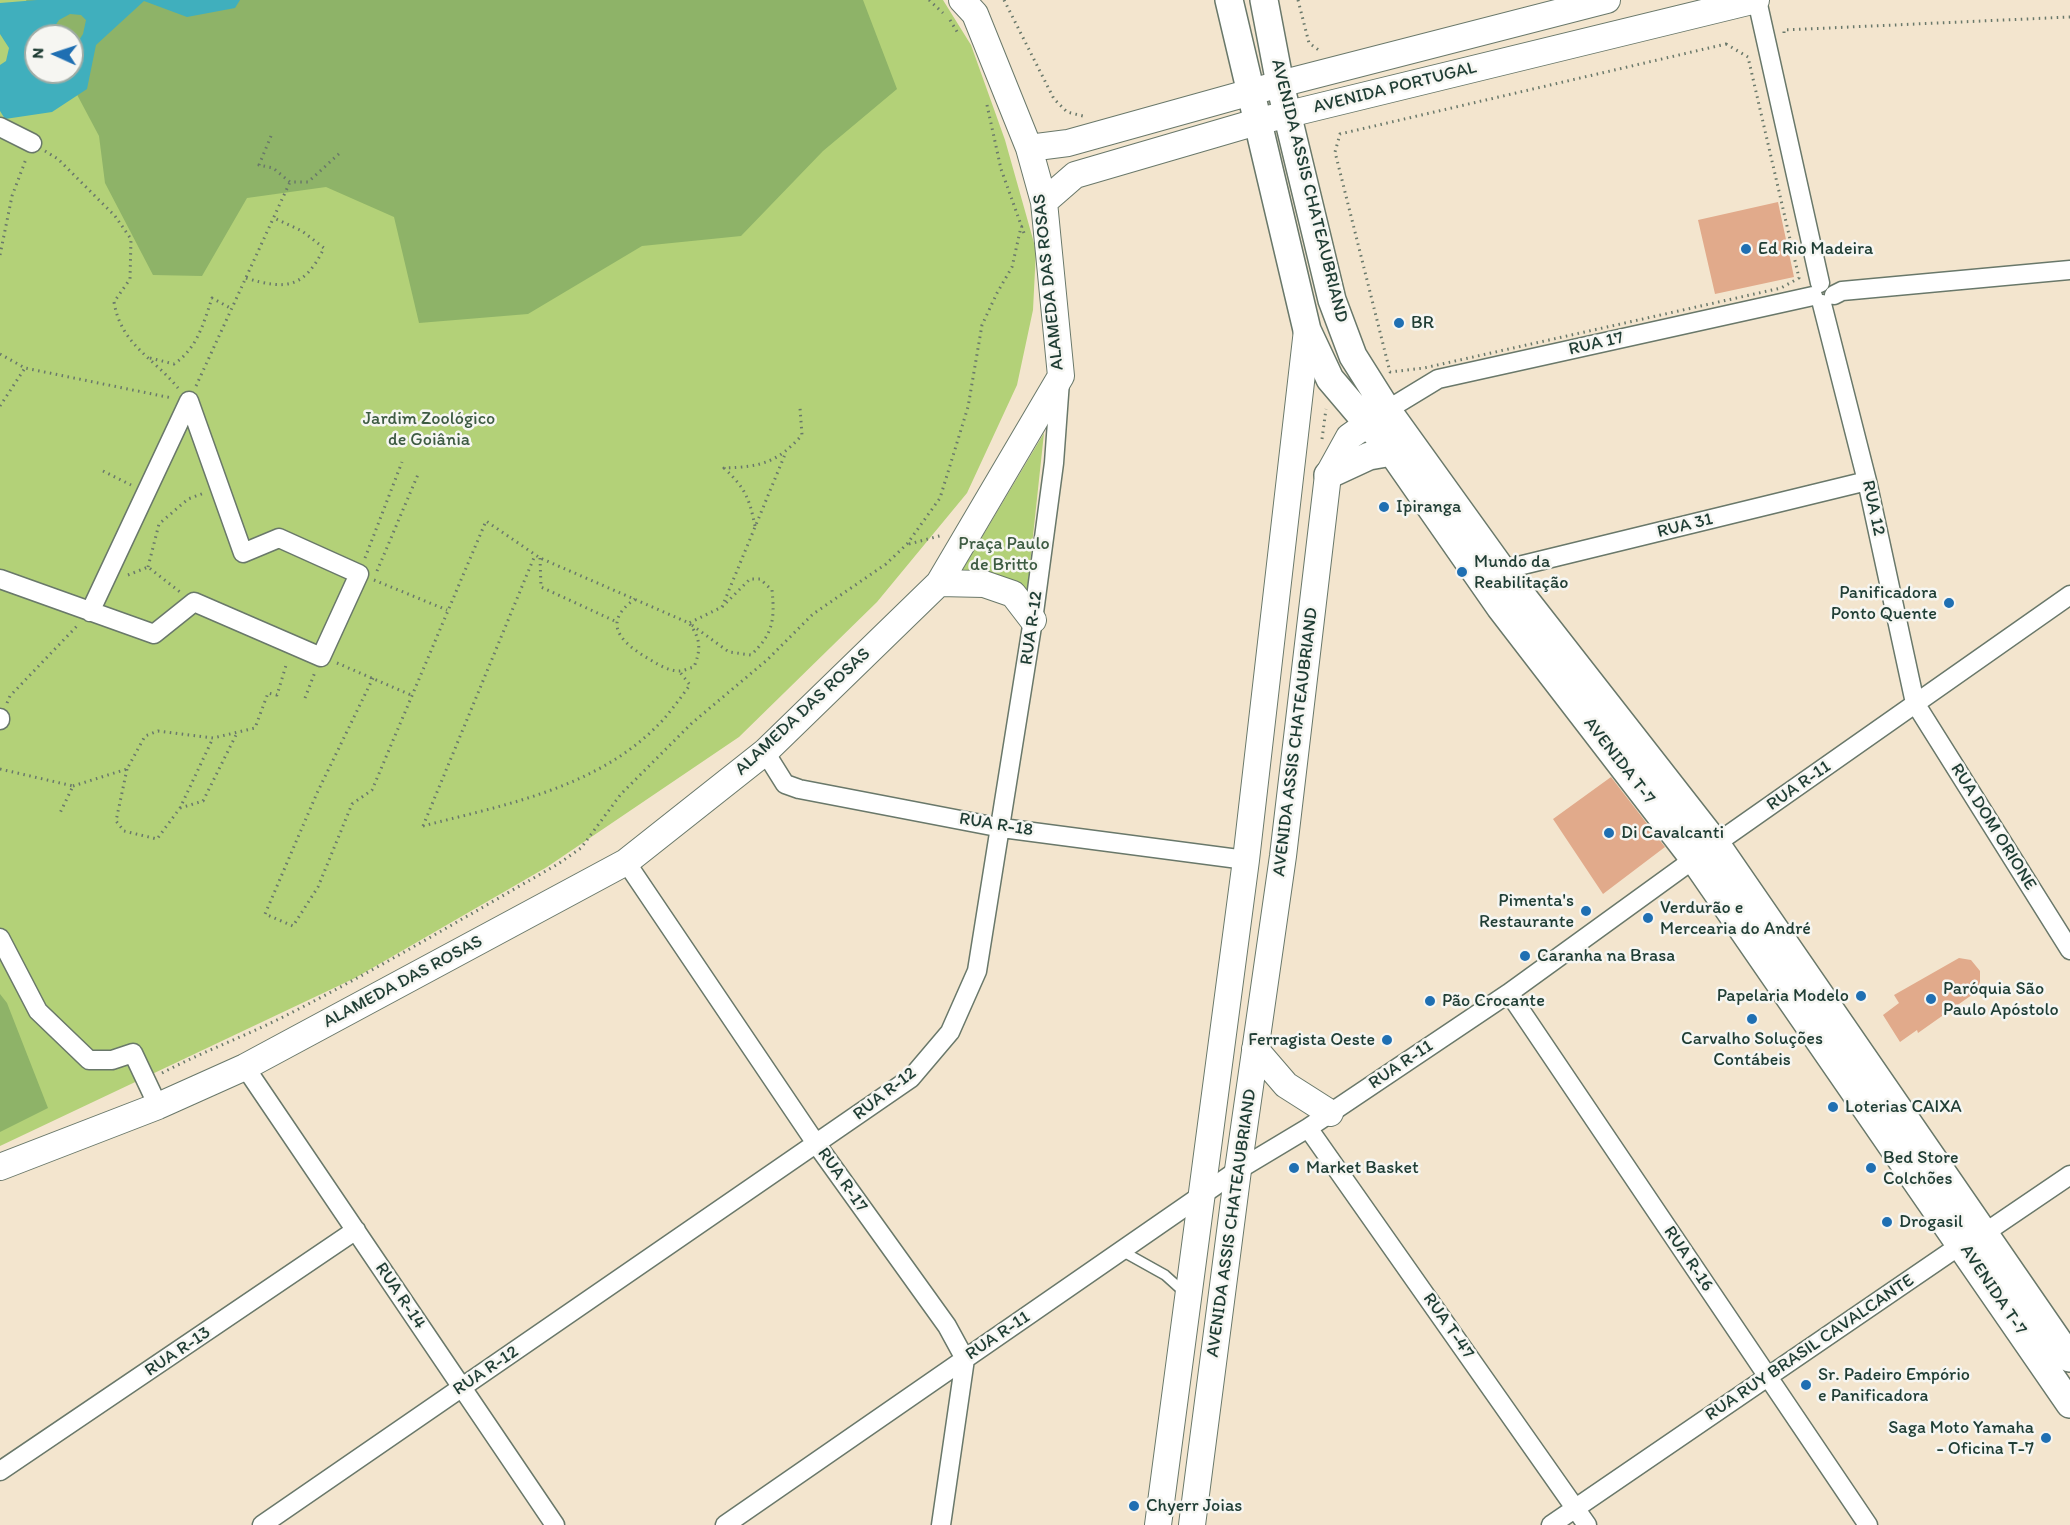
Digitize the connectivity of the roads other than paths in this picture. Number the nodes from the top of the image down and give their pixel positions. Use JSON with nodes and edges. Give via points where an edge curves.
{"nodes":[{"id":1,"x":962,"y":0,"type":"edge"},
{"id":2,"x":1229,"y":0,"type":"edge"},
{"id":3,"x":1264,"y":0,"type":"edge"},
{"id":4,"x":1607,"y":0,"type":"edge"},
{"id":5,"x":1757,"y":0,"type":"edge"},
{"id":6,"x":1281,"y":84,"type":"junction"},
{"id":7,"x":1250,"y":94,"type":"junction"},
{"id":8,"x":1290,"y":114,"type":"junction"},
{"id":9,"x":1260,"y":122,"type":"junction"},
{"id":10,"x":0,"y":127,"type":"edge"},
{"id":11,"x":32,"y":143,"type":"road end"},
{"id":12,"x":1068,"y":143,"type":"junction"},
{"id":13,"x":1029,"y":148,"type":"junction"},
{"id":14,"x":1075,"y":175,"type":"junction"},
{"id":15,"x":1044,"y":207,"type":"junction"},
{"id":16,"x":2070,"y":270,"type":"edge"},
{"id":17,"x":1828,"y":297,"type":"junction"},
{"id":18,"x":1307,"y":330,"type":"junction"},
{"id":19,"x":1061,"y":376,"type":"junction"},
{"id":20,"x":1377,"y":417,"type":"junction"},
{"id":21,"x":1392,"y":452,"type":"junction"},
{"id":22,"x":1328,"y":475,"type":"junction"},
{"id":23,"x":1867,"y":481,"type":"junction"},
{"id":24,"x":1502,"y":570,"type":"junction"},
{"id":25,"x":0,"y":579,"type":"edge"},
{"id":26,"x":939,"y":583,"type":"junction"},
{"id":27,"x":2070,"y":596,"type":"edge"},
{"id":28,"x":90,"y":612,"type":"junction"},
{"id":29,"x":1033,"y":620,"type":"junction"},
{"id":30,"x":1915,"y":703,"type":"junction"},
{"id":31,"x":765,"y":752,"type":"junction"},
{"id":32,"x":1002,"y":828,"type":"junction"},
{"id":33,"x":1716,"y":844,"type":"junction"},
{"id":34,"x":1694,"y":859,"type":"junction"},
{"id":35,"x":1246,"y":860,"type":"junction"},
{"id":36,"x":626,"y":862,"type":"junction"},
{"id":37,"x":0,"y":938,"type":"edge"},
{"id":38,"x":2070,"y":950,"type":"edge"},
{"id":39,"x":1509,"y":993,"type":"junction"},
{"id":40,"x":1255,"y":1049,"type":"junction"},
{"id":41,"x":245,"y":1067,"type":"junction"},
{"id":42,"x":158,"y":1106,"type":"junction"},
{"id":43,"x":1330,"y":1113,"type":"junction"},
{"id":44,"x":1308,"y":1128,"type":"junction"},
{"id":45,"x":817,"y":1145,"type":"junction"},
{"id":46,"x":0,"y":1167,"type":"edge"},
{"id":47,"x":1238,"y":1170,"type":"junction"},
{"id":48,"x":2070,"y":1175,"type":"edge"},
{"id":49,"x":1203,"y":1195,"type":"junction"},
{"id":50,"x":356,"y":1230,"type":"junction"},
{"id":51,"x":1972,"y":1239,"type":"junction"},
{"id":52,"x":1122,"y":1251,"type":"junction"},
{"id":53,"x":1189,"y":1297,"type":"junction"},
{"id":54,"x":2070,"y":1358,"type":"edge"},
{"id":55,"x":964,"y":1359,"type":"junction"},
{"id":56,"x":1768,"y":1377,"type":"junction"},
{"id":57,"x":462,"y":1388,"type":"junction"},
{"id":58,"x":2070,"y":1404,"type":"edge"},
{"id":59,"x":0,"y":1472,"type":"edge"},
{"id":60,"x":1575,"y":1508,"type":"junction"},
{"id":61,"x":262,"y":1525,"type":"edge"},
{"id":62,"x":555,"y":1525,"type":"edge"},
{"id":63,"x":725,"y":1525,"type":"edge"},
{"id":64,"x":941,"y":1525,"type":"edge"},
{"id":65,"x":1158,"y":1525,"type":"edge"},
{"id":66,"x":1192,"y":1525,"type":"edge"},
{"id":67,"x":1551,"y":1525,"type":"edge"},
{"id":68,"x":1587,"y":1525,"type":"edge"},
{"id":69,"x":1868,"y":1525,"type":"edge"}],
"edges":[{"from":1,"to":13,"type":"main road","name":"ALAMEDA DAS ROSAS","via":[[975,14]]},
{"from":2,"to":7,"type":"main road","name":"AVENIDA ASSIS CHATEAUBRIAND"},
{"from":3,"to":6,"type":"main road","name":"AVENIDA ASSIS CHATEAUBRIAND"},
{"from":4,"to":6,"type":"main road","name":"AVENIDA PORTUGAL"},
{"from":5,"to":8,"type":"main road","name":"AVENIDA PORTUGAL"},
{"from":5,"to":17,"type":"street","name":"RUA 12"},
{"from":6,"to":7,"type":"main road","name":"AVENIDA PORTUGAL"},
{"from":6,"to":8,"type":"main road","name":"AVENIDA ASSIS CHATEAUBRIAND"},
{"from":7,"to":9,"type":"main road","name":"AVENIDA ASSIS CHATEAUBRIAND"},
{"from":7,"to":12,"type":"main road","name":"AVENIDA PORTUGAL"},
{"from":8,"to":9,"type":"main road","name":"AVENIDA PORTUGAL"},
{"from":8,"to":20,"type":"main road","name":"AVENIDA ASSIS CHATEAUBRIAND","via":[[1332,300]]},
{"from":9,"to":14,"type":"main road","name":"AVENIDA PORTUGAL"},
{"from":9,"to":18,"type":"main road","name":"AVENIDA ASSIS CHATEAUBRIAND"},
{"from":10,"to":11,"type":"street"},
{"from":12,"to":13,"type":"main road","name":"AVENIDA PORTUGAL"},
{"from":12,"to":14,"type":"main road"},
{"from":13,"to":15,"type":"main road","name":"ALAMEDA DAS ROSAS"},
{"from":14,"to":15,"type":"main road","name":"AVENIDA PORTUGAL"},
{"from":15,"to":19,"type":"main road","name":"ALAMEDA DAS ROSAS"},
{"from":16,"to":17,"type":"street","name":"RUA 17"},
{"from":17,"to":20,"type":"street","name":"RUA 17","via":[[1438,380]]},
{"from":17,"to":23,"type":"street","name":"RUA 12"},
{"from":18,"to":20,"type":"main road","name":"AVENIDA T-7","via":[[1330,380]]},
{"from":18,"to":35,"type":"main road","name":"AVENIDA ASSIS CHATEAUBRIAND"},
{"from":19,"to":26,"type":"main road","name":"ALAMEDA DAS ROSAS"},
{"from":19,"to":29,"type":"street","name":"RUA R-12"},
{"from":20,"to":21,"type":"main road","name":"AVENIDA T-7"},
{"from":20,"to":22,"type":"main road","name":"AVENIDA ASSIS CHATEAUBRIAND","via":[[1349,437]]},
{"from":20,"to":24,"type":"main road","name":"AVENIDA T-7"},
{"from":21,"to":22,"type":"main road","via":[[1369,456]]},
{"from":21,"to":34,"type":"main road","name":"AVENIDA T-7","via":[[1500,607]]},
{"from":22,"to":40,"type":"main road","name":"AVENIDA ASSIS CHATEAUBRIAND","via":[[1283,856]]},
{"from":23,"to":24,"type":"street","name":"RUA 31"},
{"from":23,"to":30,"type":"street","name":"RUA 12"},
{"from":24,"to":33,"type":"main road","name":"AVENIDA T-7"},
{"from":25,"to":28,"type":"street"},
{"from":26,"to":29,"type":"main road","via":[[984,584],[1013,594]]},
{"from":26,"to":31,"type":"main road","name":"ALAMEDA DAS ROSAS"},
{"from":27,"to":30,"type":"street","name":"RUA R-11"},
{"from":28,"to":28,"type":"street","via":[[154,634],[194,602],[321,657],[366,577],[279,538],[243,554],[189,401]]},
{"from":29,"to":32,"type":"street","name":"RUA R-12"},
{"from":30,"to":33,"type":"street","name":"RUA R-11"},
{"from":30,"to":38,"type":"street","name":"RUA DOM ORIONE"},
{"from":31,"to":32,"type":"street","name":"RUA R-18","via":[[785,784],[799,789]]},
{"from":31,"to":36,"type":"main road","name":"ALAMEDA DAS ROSAS"},
{"from":32,"to":35,"type":"street","name":"RUA R-18"},
{"from":32,"to":45,"type":"street","name":"RUA R-12","via":[[977,971],[950,1032],[911,1078]]},
{"from":33,"to":34,"type":"street","name":"RUA R-11"},
{"from":33,"to":51,"type":"main road","name":"AVENIDA T-7"},
{"from":34,"to":39,"type":"street","name":"RUA R-11"},
{"from":34,"to":51,"type":"main road","name":"AVENIDA T-7"},
{"from":35,"to":49,"type":"main road","name":"AVENIDA ASSIS CHATEAUBRIAND"},
{"from":36,"to":41,"type":"main road","name":"ALAMEDA DAS ROSAS"},
{"from":36,"to":45,"type":"street","name":"RUA R-17"},
{"from":37,"to":42,"type":"street","via":[[38,1011],[89,1060],[112,1060],[133,1053]]},
{"from":39,"to":43,"type":"street","name":"RUA R-11"},
{"from":39,"to":56,"type":"street","name":"RUA R-16"},
{"from":40,"to":43,"type":"main road","via":[[1286,1085]]},
{"from":40,"to":47,"type":"main road","name":"AVENIDA ASSIS CHATEAUBRIAND"},
{"from":41,"to":42,"type":"main road","name":"ALAMEDA DAS ROSAS"},
{"from":41,"to":50,"type":"street","name":"RUA R-14"},
{"from":42,"to":46,"type":"main road","name":"ALAMEDA DAS ROSAS"},
{"from":43,"to":44,"type":"street","name":"RUA R-11"},
{"from":44,"to":47,"type":"street","name":"RUA R-11"},
{"from":44,"to":60,"type":"street","name":"RUA T-47"},
{"from":45,"to":55,"type":"street","name":"RUA R-17","via":[[946,1326]]},
{"from":45,"to":57,"type":"street","name":"RUA R-12"},
{"from":47,"to":49,"type":"street","name":"RUA R-11"},
{"from":47,"to":66,"type":"main road","name":"AVENIDA ASSIS CHATEAUBRIAND"},
{"from":48,"to":51,"type":"street","name":"RUA RUY BRASIL CAVALCANTE"},
{"from":49,"to":52,"type":"street","name":"RUA R-11"},
{"from":49,"to":53,"type":"main road","name":"AVENIDA ASSIS CHATEAUBRIAND"},
{"from":50,"to":57,"type":"street","name":"RUA R-14"},
{"from":50,"to":59,"type":"street","name":"RUA R-13"},
{"from":51,"to":54,"type":"main road","name":"AVENIDA T-7"},
{"from":51,"to":56,"type":"street","name":"RUA RUY BRASIL CAVALCANTE"},
{"from":51,"to":58,"type":"main road","name":"AVENIDA T-7"},
{"from":52,"to":53,"type":"lane","via":[[1165,1275]]},
{"from":52,"to":55,"type":"street","name":"RUA R-11"},
{"from":53,"to":65,"type":"main road","name":"AVENIDA ASSIS CHATEAUBRIAND"},
{"from":55,"to":63,"type":"street","name":"RUA R-11"},
{"from":55,"to":64,"type":"street"},
{"from":56,"to":60,"type":"street","name":"RUA RUY BRASIL CAVALCANTE"},
{"from":56,"to":69,"type":"street","name":"RUA R-16"},
{"from":57,"to":61,"type":"street","name":"RUA R-12"},
{"from":57,"to":62,"type":"street","name":"RUA R-14"},
{"from":60,"to":67,"type":"street","name":"RUA RUY BRASIL CAVALCANTE"},
{"from":60,"to":68,"type":"street","name":"RUA T-47"}]}
